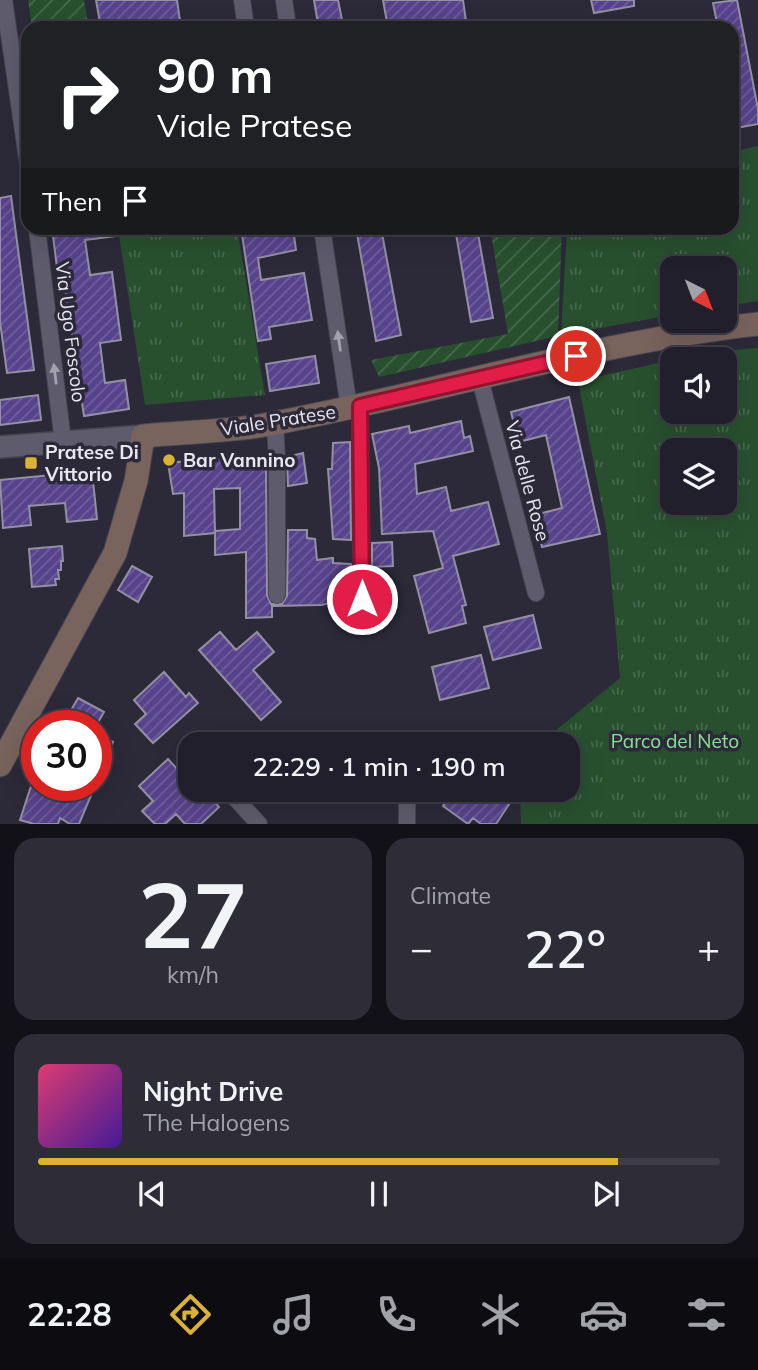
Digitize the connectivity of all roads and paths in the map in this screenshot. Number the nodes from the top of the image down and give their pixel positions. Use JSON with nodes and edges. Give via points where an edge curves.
{"nodes":[{"id":1,"x":4,"y":0,"type":"edge"},
{"id":2,"x":242,"y":0,"type":"edge"},
{"id":3,"x":284,"y":0,"type":"edge"},
{"id":4,"x":245,"y":21,"type":"edge"},
{"id":5,"x":287,"y":21,"type":"edge"},
{"id":6,"x":21,"y":117,"type":"edge"},
{"id":7,"x":38,"y":235,"type":"edge"},
{"id":8,"x":323,"y":235,"type":"edge"},
{"id":9,"x":758,"y":324,"type":"edge"},
{"id":10,"x":480,"y":379,"type":"junction"},
{"id":11,"x":355,"y":407,"type":"junction"},
{"id":12,"x":275,"y":422,"type":"junction"},
{"id":13,"x":142,"y":436,"type":"junction"},
{"id":14,"x":63,"y":442,"type":"junction"},
{"id":15,"x":0,"y":447,"type":"edge"},
{"id":16,"x":126,"y":514,"type":"junction"},
{"id":17,"x":536,"y":593,"type":"dead end"},
{"id":18,"x":277,"y":595,"type":"dead end"},
{"id":19,"x":362,"y":599,"type":"dead end"},
{"id":20,"x":0,"y":736,"type":"edge"},
{"id":21,"x":0,"y":765,"type":"edge"},
{"id":22,"x":239,"y":802,"type":"edge"},
{"id":23,"x":407,"y":802,"type":"edge"},
{"id":24,"x":259,"y":824,"type":"edge"},
{"id":25,"x":407,"y":824,"type":"edge"}],
"edges":[{"from":1,"to":6,"type":"street"},
{"from":2,"to":4,"type":"street"},
{"from":3,"to":5,"type":"street"},
{"from":14,"to":7,"type":"street","name":"Via Ugo Foscolo","one_way":true},
{"from":11,"to":8,"type":"street","one_way":true},
{"from":9,"to":10,"type":"main road","name":"Viale Pratese","via":[[648,340]]},
{"from":10,"to":11,"type":"main road","name":"Viale Pratese"},
{"from":10,"to":17,"type":"street","name":"Via delle Rose"},
{"from":11,"to":12,"type":"main road","name":"Viale Pratese"},
{"from":11,"to":19,"type":"street"},
{"from":12,"to":13,"type":"main road","name":"Viale Pratese"},
{"from":12,"to":18,"type":"street"},
{"from":13,"to":14,"type":"street","name":"Viale Pratese"},
{"from":13,"to":16,"type":"main road"},
{"from":14,"to":15,"type":"street","name":"Viale Pratese"},
{"from":16,"to":20,"type":"main road"},
{"from":16,"to":21,"type":"main road","via":[[115,553]]},
{"from":22,"to":24,"type":"street"},
{"from":23,"to":25,"type":"street"}]}
